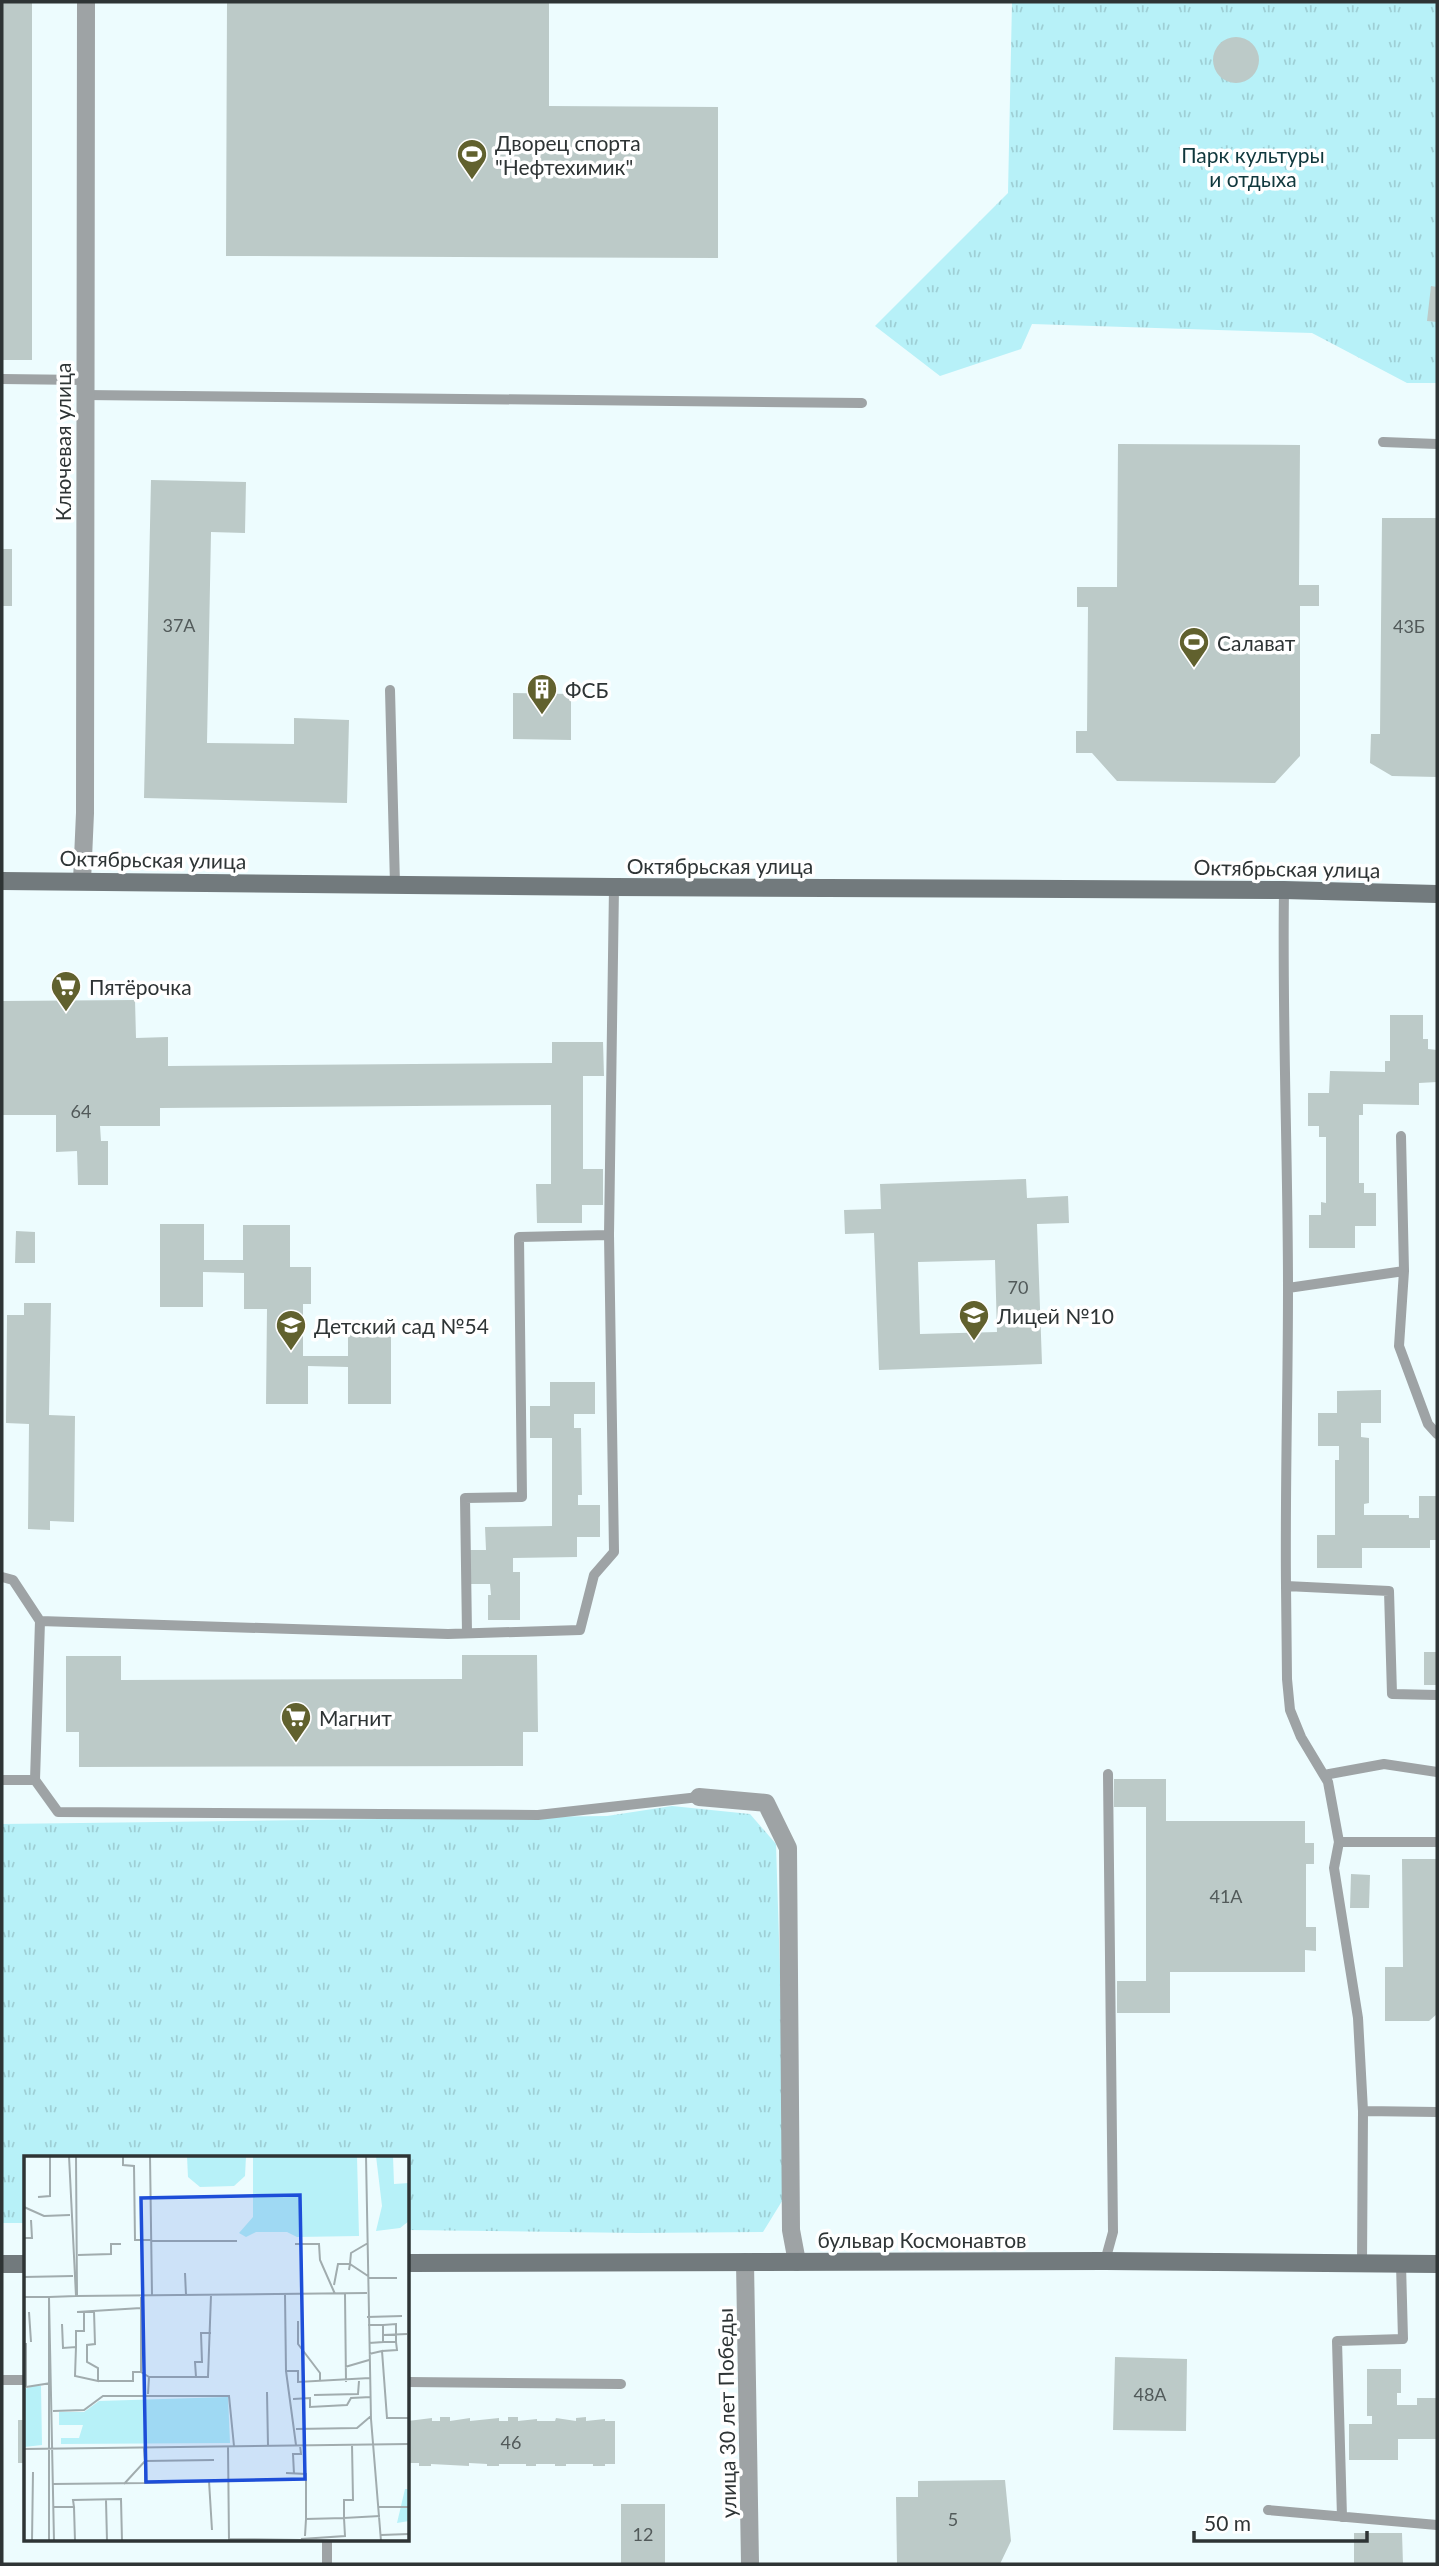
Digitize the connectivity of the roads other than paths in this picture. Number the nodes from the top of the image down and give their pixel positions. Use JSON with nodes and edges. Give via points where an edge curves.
{"nodes":[{"id":1,"x":86,"y":2,"type":"edge"},
{"id":2,"x":2,"y":379,"type":"edge"},
{"id":3,"x":84,"y":388,"type":"junction"},
{"id":4,"x":862,"y":404,"type":"dead end"},
{"id":5,"x":1383,"y":442,"type":"dead end"},
{"id":6,"x":1437,"y":444,"type":"edge"},
{"id":7,"x":390,"y":690,"type":"dead end"},
{"id":8,"x":2,"y":881,"type":"edge"},
{"id":9,"x":82,"y":881,"type":"junction"},
{"id":10,"x":395,"y":885,"type":"junction"},
{"id":11,"x":614,"y":887,"type":"junction"},
{"id":12,"x":1284,"y":890,"type":"junction"},
{"id":13,"x":1437,"y":894,"type":"edge"},
{"id":14,"x":1401,"y":1136,"type":"dead end"},
{"id":15,"x":609,"y":1235,"type":"junction"},
{"id":16,"x":1404,"y":1270,"type":"junction"},
{"id":17,"x":1288,"y":1288,"type":"junction"},
{"id":18,"x":1437,"y":1434,"type":"edge"},
{"id":19,"x":2,"y":1577,"type":"edge"},
{"id":20,"x":1286,"y":1586,"type":"junction"},
{"id":21,"x":40,"y":1621,"type":"junction"},
{"id":22,"x":467,"y":1633,"type":"junction"},
{"id":23,"x":1437,"y":1695,"type":"edge"},
{"id":24,"x":1437,"y":1772,"type":"edge"},
{"id":25,"x":1108,"y":1774,"type":"dead end"},
{"id":26,"x":1324,"y":1775,"type":"junction"},
{"id":27,"x":2,"y":1780,"type":"edge"},
{"id":28,"x":35,"y":1780,"type":"junction"},
{"id":29,"x":699,"y":1797,"type":"joint"},
{"id":30,"x":1339,"y":1842,"type":"junction"},
{"id":31,"x":1437,"y":1842,"type":"edge"},
{"id":32,"x":1363,"y":2111,"type":"junction"},
{"id":33,"x":1437,"y":2112,"type":"edge"},
{"id":34,"x":745,"y":2262,"type":"junction"},
{"id":35,"x":797,"y":2262,"type":"junction"},
{"id":36,"x":1105,"y":2262,"type":"junction"},
{"id":37,"x":410,"y":2263,"type":"edge"},
{"id":38,"x":2,"y":2264,"type":"edge"},
{"id":39,"x":24,"y":2264,"type":"edge"},
{"id":40,"x":1362,"y":2264,"type":"junction"},
{"id":41,"x":1401,"y":2264,"type":"junction"},
{"id":42,"x":1437,"y":2264,"type":"edge"},
{"id":43,"x":2,"y":2380,"type":"edge"},
{"id":44,"x":24,"y":2380,"type":"edge"},
{"id":45,"x":410,"y":2382,"type":"edge"},
{"id":46,"x":621,"y":2384,"type":"dead end"},
{"id":47,"x":1268,"y":2510,"type":"dead end"},
{"id":48,"x":1342,"y":2517,"type":"junction"},
{"id":49,"x":1437,"y":2525,"type":"edge"},
{"id":50,"x":327,"y":2542,"type":"edge"},
{"id":51,"x":327,"y":2564,"type":"edge"},
{"id":52,"x":750,"y":2564,"type":"edge"}],
"edges":[{"from":1,"to":3,"type":"street","name":"Ключевая улица"},
{"from":2,"to":3,"type":"lane"},
{"from":3,"to":4,"type":"lane"},
{"from":3,"to":9,"type":"street","name":"Ключевая улица"},
{"from":5,"to":6,"type":"lane"},
{"from":7,"to":10,"type":"lane"},
{"from":8,"to":9,"type":"street","name":"Октябрьская улица"},
{"from":9,"to":10,"type":"street","name":"Октябрьская улица"},
{"from":10,"to":11,"type":"street","name":"Октябрьская улица"},
{"from":11,"to":12,"type":"street","name":"Октябрьская улица"},
{"from":11,"to":15,"type":"lane"},
{"from":12,"to":13,"type":"street","name":"Октябрьская улица"},
{"from":12,"to":17,"type":"lane"},
{"from":14,"to":16,"type":"lane"},
{"from":15,"to":22,"type":"lane","via":[[614,1552],[594,1575],[580,1630]]},
{"from":15,"to":22,"type":"lane","via":[[519,1237],[523,1497],[464,1498]]},
{"from":16,"to":17,"type":"lane"},
{"from":16,"to":18,"type":"lane","via":[[1399,1346],[1428,1423]]},
{"from":17,"to":20,"type":"lane"},
{"from":19,"to":21,"type":"lane","via":[[13,1580]]},
{"from":20,"to":23,"type":"lane","via":[[1389,1591],[1392,1694]]},
{"from":20,"to":26,"type":"lane","via":[[1290,1710]]},
{"from":21,"to":22,"type":"lane"},
{"from":21,"to":28,"type":"lane"},
{"from":24,"to":26,"type":"lane","via":[[1384,1764]]},
{"from":25,"to":36,"type":"lane","via":[[1113,2232]]},
{"from":26,"to":30,"type":"lane"},
{"from":27,"to":28,"type":"lane"},
{"from":28,"to":29,"type":"lane","via":[[58,1812],[538,1815]]},
{"from":29,"to":35,"type":"street","via":[[766,1803],[788,1848],[791,2230]]},
{"from":30,"to":31,"type":"lane"},
{"from":30,"to":32,"type":"lane","via":[[1334,1868],[1358,2018]]},
{"from":32,"to":33,"type":"lane"},
{"from":32,"to":40,"type":"lane"},
{"from":34,"to":35,"type":"street","name":"бульвар Космонавтов"},
{"from":34,"to":37,"type":"street","name":"бульвар Космонавтов"},
{"from":34,"to":52,"type":"street","name":"улица 30 лет Победы"},
{"from":35,"to":36,"type":"street","name":"бульвар Космонавтов"},
{"from":36,"to":40,"type":"street","name":"бульвар Космонавтов"},
{"from":38,"to":39,"type":"street"},
{"from":40,"to":41,"type":"street","name":"бульвар Космонавтов"},
{"from":41,"to":42,"type":"street","name":"бульвар Космонавтов"},
{"from":41,"to":48,"type":"lane","via":[[1403,2339],[1337,2341]]},
{"from":43,"to":44,"type":"lane"},
{"from":45,"to":46,"type":"lane"},
{"from":47,"to":48,"type":"lane"},
{"from":48,"to":49,"type":"lane"},
{"from":50,"to":51,"type":"lane"}]}
